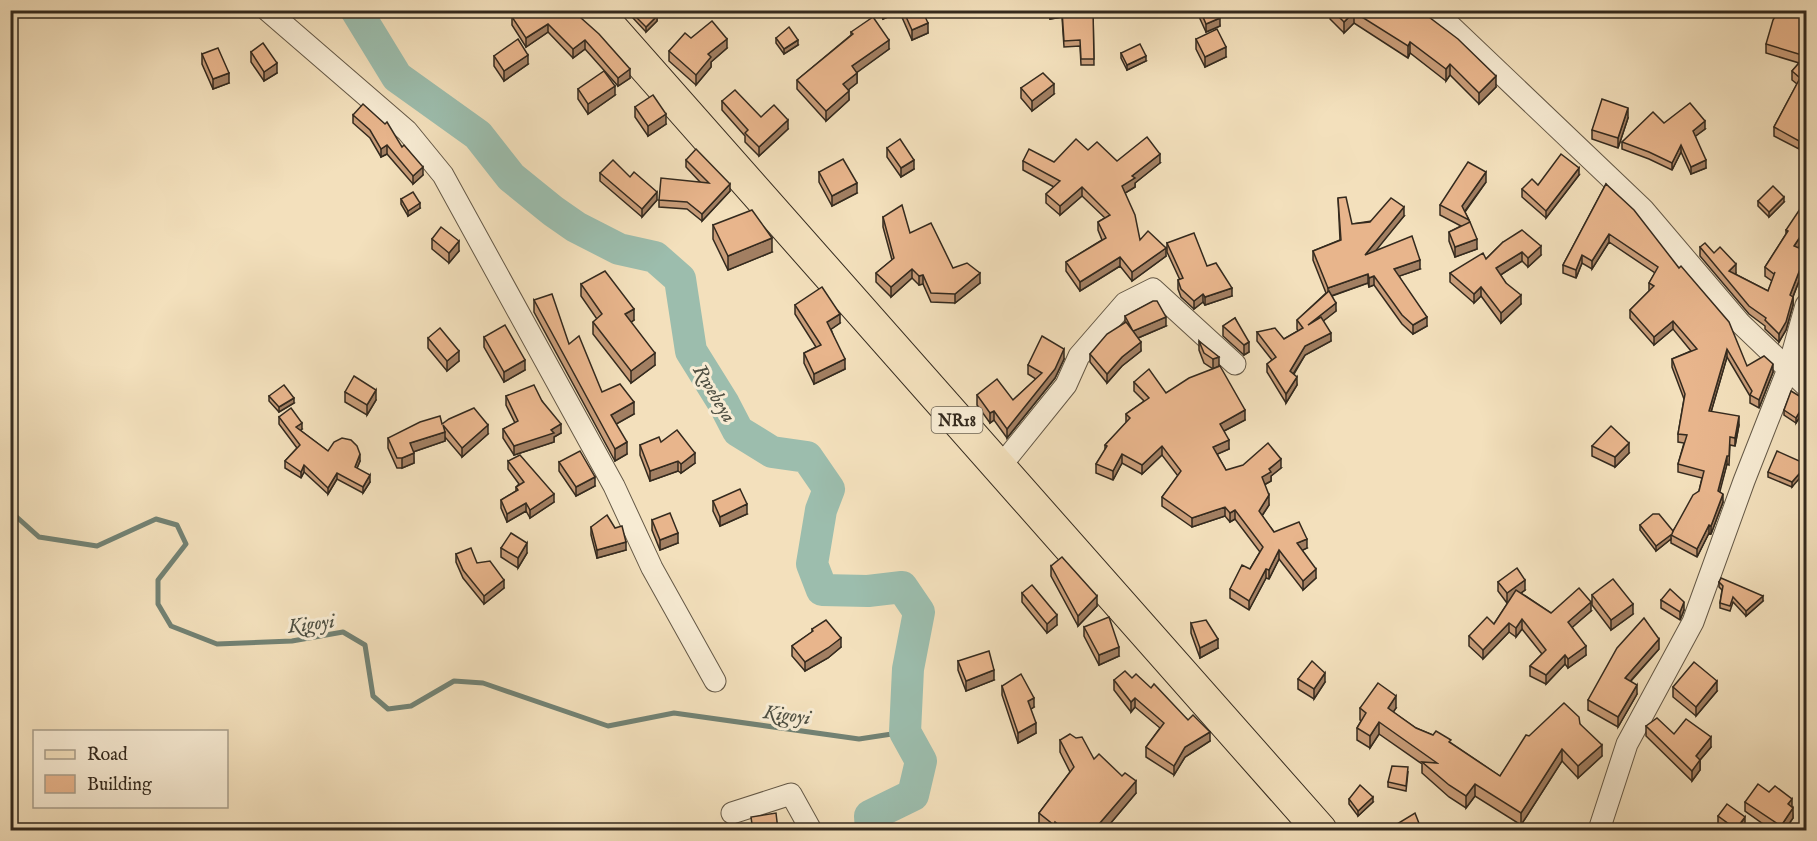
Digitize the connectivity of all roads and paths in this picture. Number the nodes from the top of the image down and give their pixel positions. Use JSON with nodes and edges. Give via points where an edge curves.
{"nodes":[{"id":1,"x":267,"y":10,"type":"edge"},
{"id":2,"x":595,"y":10,"type":"edge"},
{"id":3,"x":1434,"y":10,"type":"edge"},
{"id":4,"x":1806,"y":305,"type":"edge"},
{"id":5,"x":1235,"y":364,"type":"dead end"},
{"id":6,"x":1788,"y":369,"type":"junction"},
{"id":7,"x":1806,"y":386,"type":"edge"},
{"id":8,"x":999,"y":468,"type":"junction"},
{"id":9,"x":715,"y":681,"type":"dead end"},
{"id":10,"x":732,"y":813,"type":"dead end"},
{"id":11,"x":811,"y":831,"type":"edge"},
{"id":12,"x":1320,"y":831,"type":"edge"},
{"id":13,"x":1599,"y":831,"type":"edge"}],
"edges":[{"from":1,"to":9,"type":"street","via":[[407,131],[443,175],[614,486],[652,568]]},
{"from":2,"to":8,"type":"main road","number":"NR18"},
{"from":3,"to":6,"type":"street","via":[[1642,209],[1740,323]]},
{"from":4,"to":6,"type":"street"},
{"from":5,"to":8,"type":"street","via":[[1153,289],[1125,303],[1079,356],[1066,385]]},
{"from":6,"to":7,"type":"street"},
{"from":6,"to":13,"type":"street","via":[[1693,622],[1627,744]]},
{"from":8,"to":12,"type":"main road","number":"NR18"},
{"from":10,"to":11,"type":"street","via":[[791,794]]}]}
